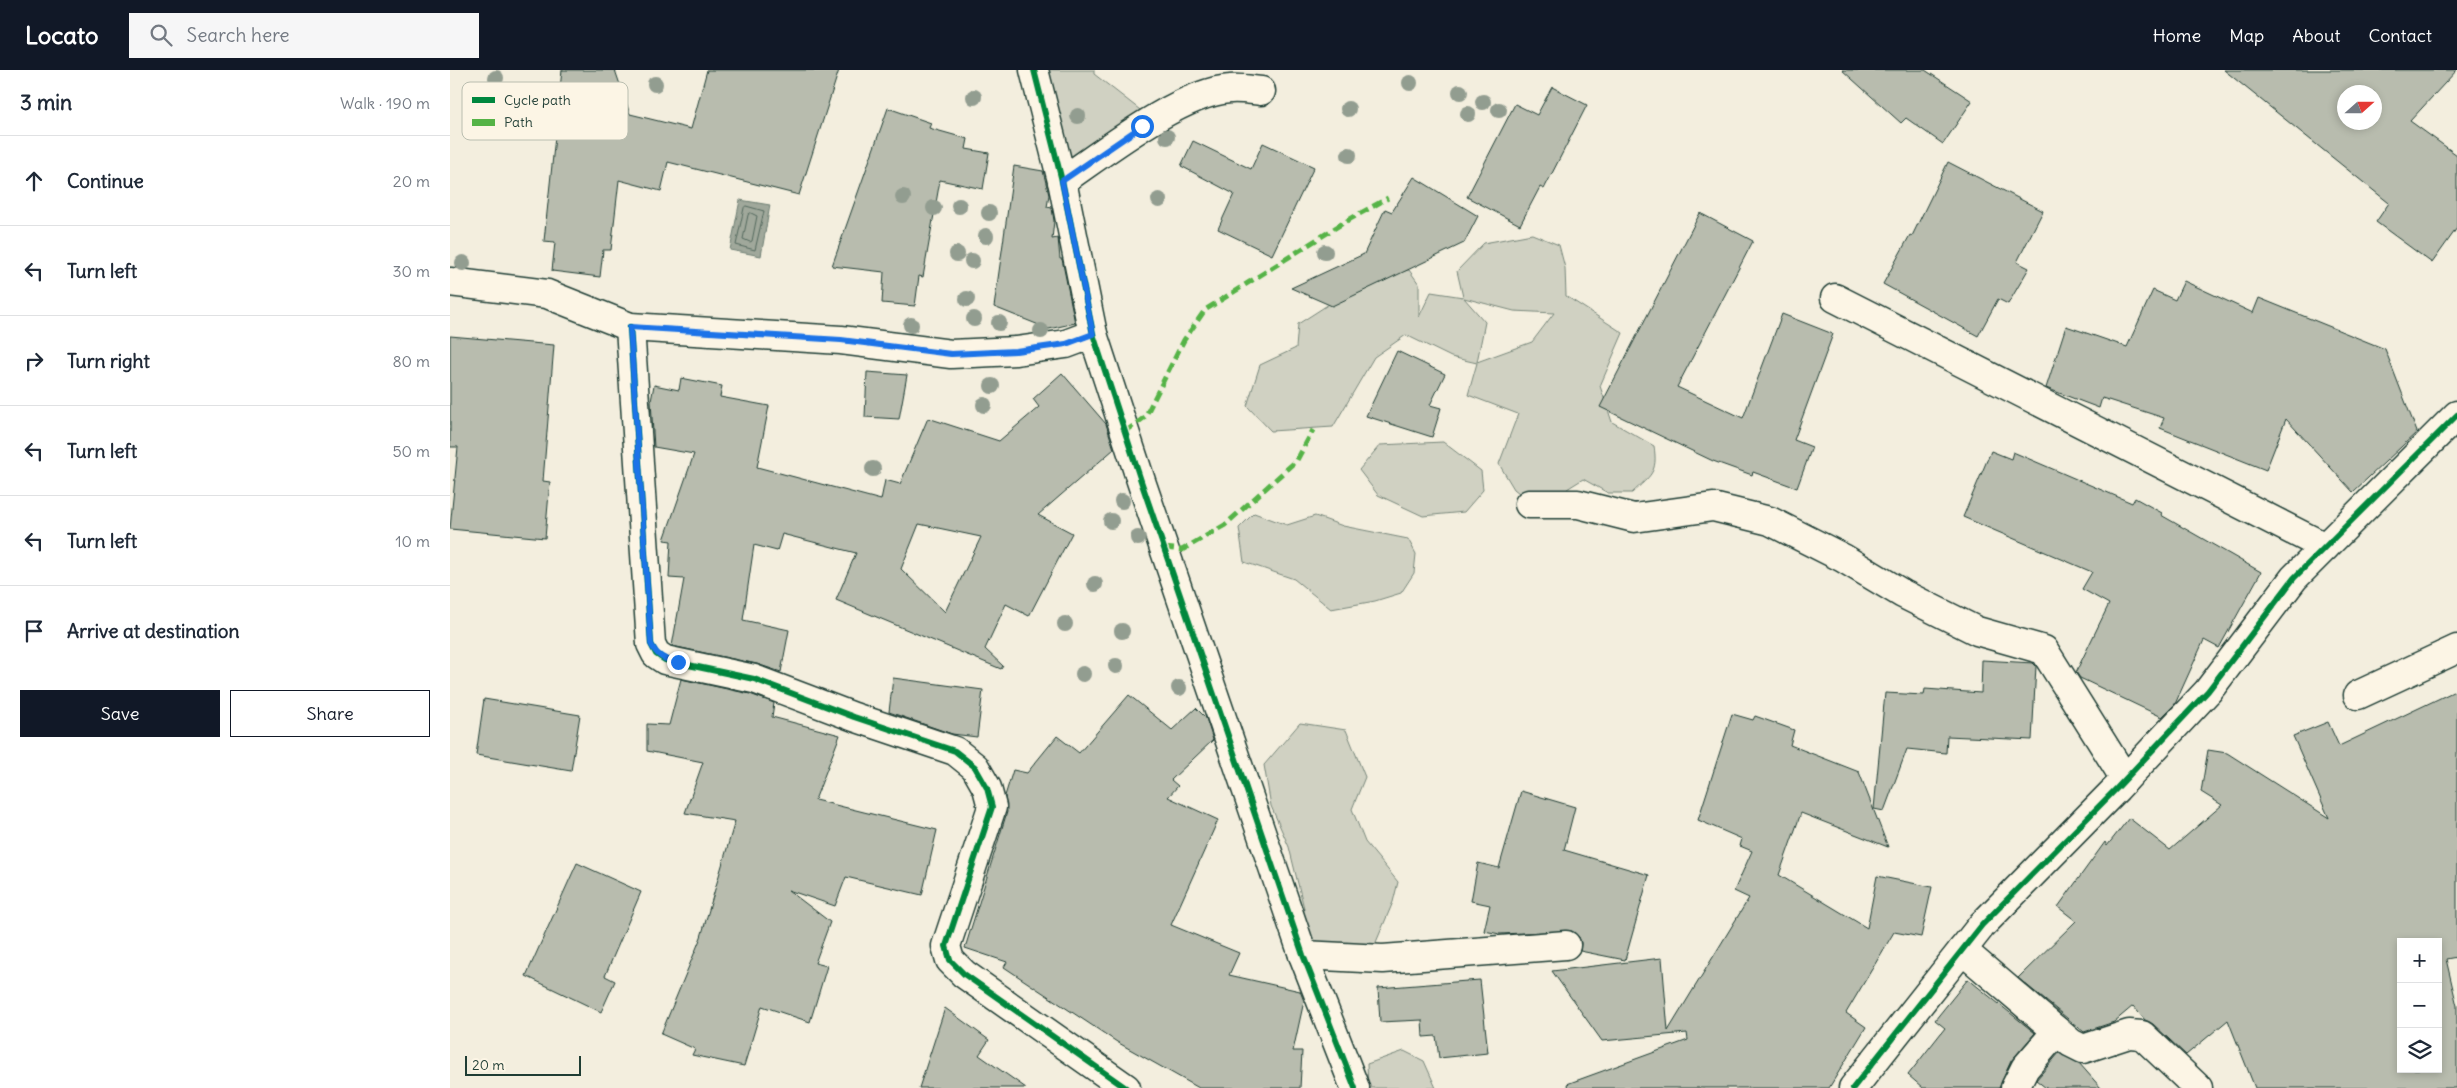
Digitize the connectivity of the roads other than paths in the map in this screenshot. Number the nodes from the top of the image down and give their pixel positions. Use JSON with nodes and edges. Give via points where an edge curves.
{"nodes":[{"id":1,"x":1034,"y":70,"type":"edge"},
{"id":2,"x":1261,"y":90,"type":"dead end"},
{"id":3,"x":1062,"y":181,"type":"junction"},
{"id":4,"x":450,"y":282,"type":"edge"},
{"id":5,"x":1835,"y":298,"type":"dead end"},
{"id":6,"x":630,"y":327,"type":"junction"},
{"id":7,"x":1093,"y":334,"type":"junction"},
{"id":8,"x":2457,"y":415,"type":"edge"},
{"id":9,"x":1529,"y":504,"type":"dead end"},
{"id":10,"x":2325,"y":547,"type":"junction"},
{"id":11,"x":2457,"y":649,"type":"edge"},
{"id":12,"x":2358,"y":695,"type":"dead end"},
{"id":13,"x":2125,"y":780,"type":"junction"},
{"id":14,"x":1566,"y":945,"type":"dead end"},
{"id":15,"x":1962,"y":950,"type":"junction"},
{"id":16,"x":1303,"y":955,"type":"junction"},
{"id":17,"x":2057,"y":1031,"type":"junction"},
{"id":18,"x":1126,"y":1088,"type":"edge"},
{"id":19,"x":1355,"y":1088,"type":"edge"},
{"id":20,"x":1853,"y":1088,"type":"edge"},
{"id":21,"x":2015,"y":1088,"type":"edge"},
{"id":22,"x":2198,"y":1088,"type":"edge"}],
"edges":[{"from":1,"to":3,"type":"street"},
{"from":2,"to":3,"type":"street","via":[[1229,89],[1198,96],[1142,126]]},
{"from":3,"to":7,"type":"street"},
{"from":4,"to":6,"type":"street","via":[[547,294]]},
{"from":5,"to":10,"type":"street"},
{"from":6,"to":7,"type":"street","via":[[841,340],[951,354],[1016,351],[1066,344]]},
{"from":6,"to":18,"type":"street","via":[[651,644],[656,654],[665,660],[754,679],[955,751],[975,767],[987,788],[992,807],[946,946],[950,960],[964,974]]},
{"from":7,"to":16,"type":"street"},
{"from":8,"to":10,"type":"street"},
{"from":9,"to":13,"type":"street","via":[[1578,504],[1634,518],[1713,507],[1770,521],[1977,631],[2044,650]]},
{"from":10,"to":13,"type":"street","via":[[2294,578],[2208,691]]},
{"from":11,"to":12,"type":"street"},
{"from":13,"to":15,"type":"street"},
{"from":14,"to":16,"type":"street","via":[[1384,959]]},
{"from":15,"to":17,"type":"street"},
{"from":15,"to":20,"type":"street"},
{"from":16,"to":19,"type":"street"},
{"from":17,"to":21,"type":"street","via":[[2025,1068]]},
{"from":17,"to":22,"type":"street","via":[[2083,1049],[2129,1034],[2142,1034]]}]}
